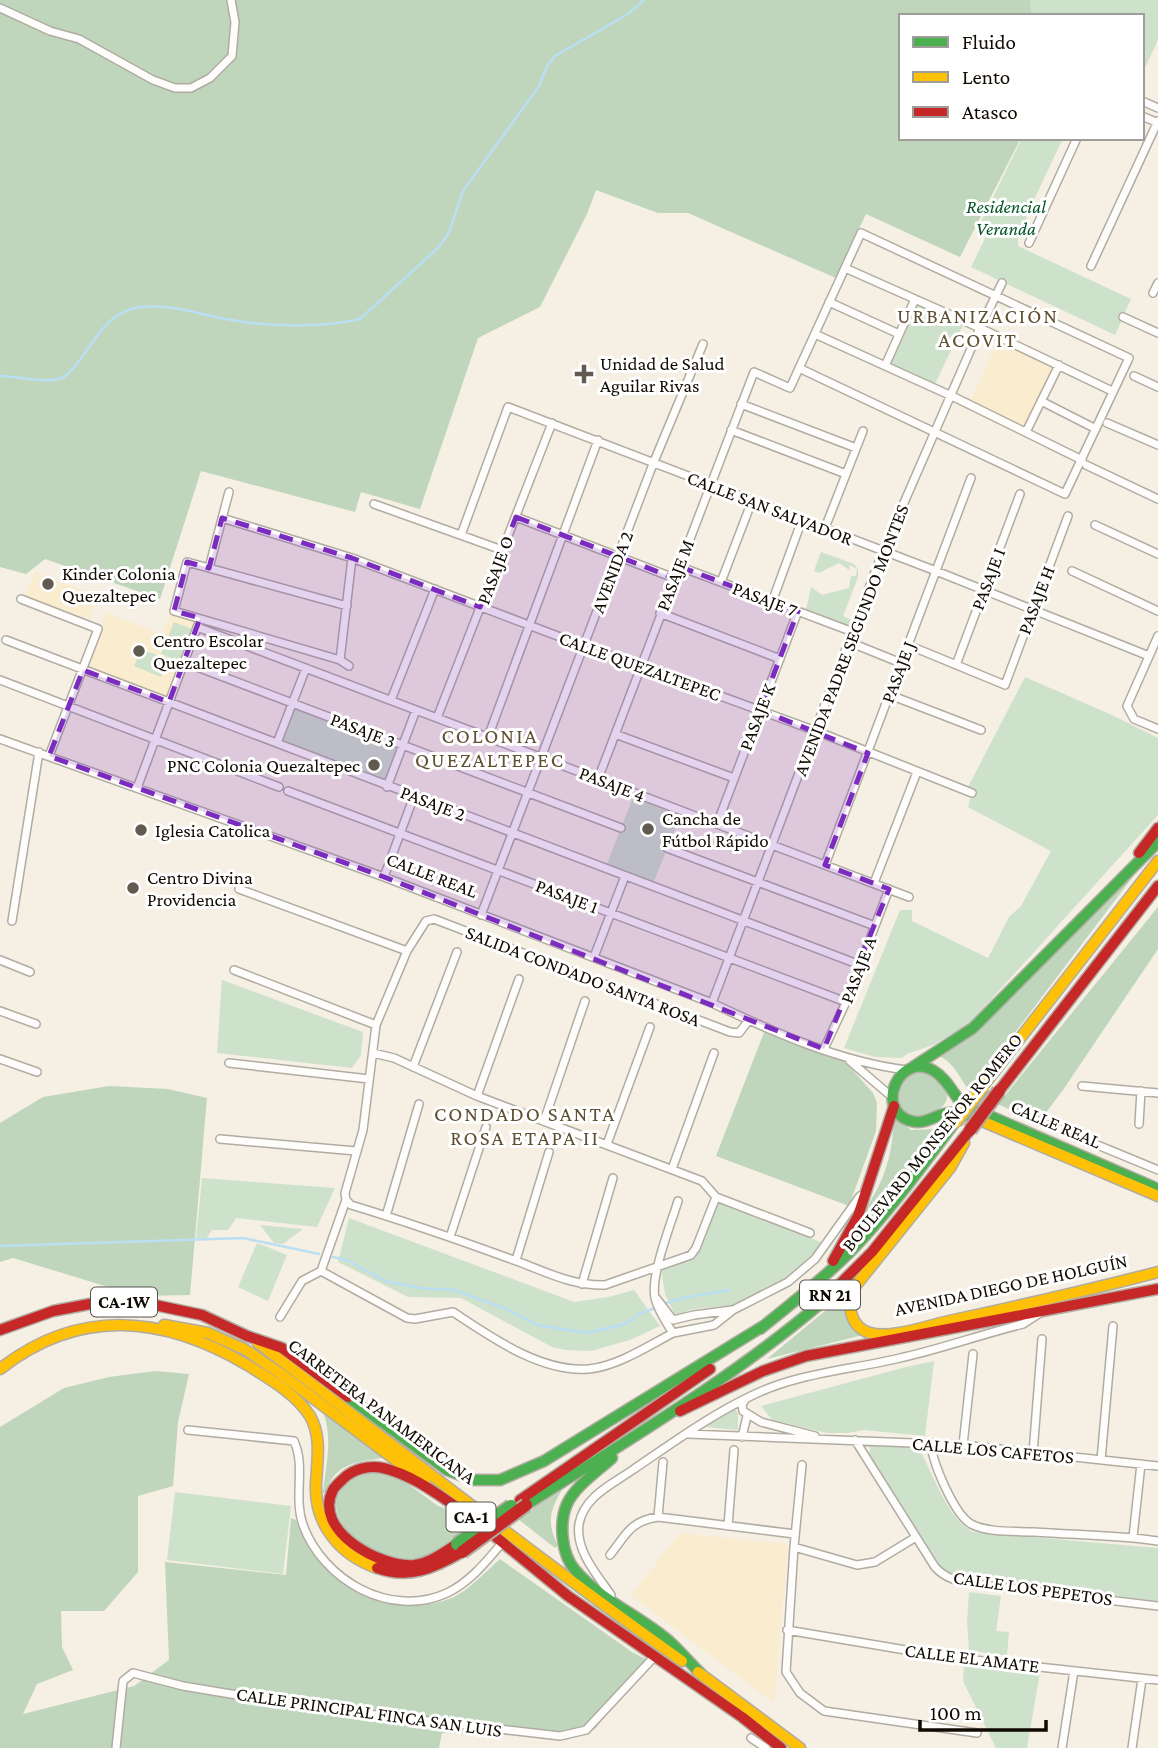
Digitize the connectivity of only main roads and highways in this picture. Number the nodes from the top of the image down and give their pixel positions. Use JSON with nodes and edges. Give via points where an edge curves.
{"nodes":[{"id":1,"x":1158,"y":828,"type":"edge"},
{"id":2,"x":1158,"y":842,"type":"edge"},
{"id":3,"x":1158,"y":861,"type":"edge"},
{"id":4,"x":1117,"y":884,"type":"junction"},
{"id":5,"x":1158,"y":886,"type":"edge"},
{"id":6,"x":909,"y":1069,"type":"junction"},
{"id":7,"x":947,"y":1084,"type":"junction"},
{"id":8,"x":893,"y":1101,"type":"junction"},
{"id":9,"x":938,"y":1117,"type":"junction"},
{"id":10,"x":970,"y":1131,"type":"junction"},
{"id":11,"x":1158,"y":1189,"type":"edge"},
{"id":12,"x":1158,"y":1196,"type":"edge"},
{"id":13,"x":1158,"y":1272,"type":"edge"},
{"id":14,"x":813,"y":1285,"type":"junction"},
{"id":15,"x":1158,"y":1290,"type":"edge"},
{"id":16,"x":144,"y":1324,"type":"junction"},
{"id":17,"x":765,"y":1325,"type":"junction"},
{"id":18,"x":0,"y":1330,"type":"edge"},
{"id":19,"x":247,"y":1336,"type":"junction"},
{"id":20,"x":0,"y":1369,"type":"edge"},
{"id":21,"x":655,"y":1423,"type":"junction"},
{"id":22,"x":635,"y":1436,"type":"junction"},
{"id":23,"x":523,"y":1503,"type":"junction"},
{"id":24,"x":467,"y":1514,"type":"junction"},
{"id":25,"x":459,"y":1548,"type":"junction"},
{"id":26,"x":704,"y":1676,"type":"junction"},
{"id":27,"x":781,"y":1748,"type":"edge"},
{"id":28,"x":800,"y":1748,"type":"edge"}],
"edges":[{"from":1,"to":4,"type":"main road"},
{"from":2,"to":4,"type":"main road"},
{"from":3,"to":14,"type":"main road","name":"BOULEVARD MONSEÑOR ROMERO","number":"RN 21","bridge":true,"via":[[881,1218]]},
{"from":4,"to":6,"type":"main road","via":[[973,1028]]},
{"from":5,"to":10,"type":"main road","name":"BOULEVARD MONSEÑOR ROMERO","number":"RN 21","bridge":true},
{"from":6,"to":7,"type":"main road","via":[[921,1066],[937,1072]]},
{"from":6,"to":8,"type":"main road","via":[[895,1082]]},
{"from":7,"to":9,"type":"main road","via":[[948,1102]]},
{"from":7,"to":11,"type":"main road","name":"CALLE REAL","via":[[962,1104]]},
{"from":8,"to":9,"type":"main road","via":[[905,1119],[913,1122]]},
{"from":8,"to":14,"type":"main road","via":[[858,1216]]},
{"from":9,"to":12,"type":"main road","name":"CALLE REAL","via":[[956,1113],[992,1125]]},
{"from":10,"to":13,"type":"main road","name":"AVENIDA DIEGO DE HOLGUÍN","via":[[950,1168],[853,1289],[850,1313],[861,1328],[876,1334],[928,1325]]},
{"from":10,"to":21,"type":"main road","name":"BOULEVARD MONSEÑOR ROMERO","number":"RN 21","via":[[873,1252],[822,1302],[788,1331]]},
{"from":14,"to":17,"type":"main road","name":"BOULEVARD MONSEÑOR ROMERO","number":"RN 21"},
{"from":15,"to":21,"type":"main road","name":"AVENIDA DIEGO DE HOLGUÍN","via":[[799,1358]]},
{"from":16,"to":20,"type":"main road","name":"CARRETERA PANAMERICANA","number":"CA-1W","via":[[112,1323],[71,1333],[35,1346]]},
{"from":16,"to":24,"type":"main road","name":"CARRETERA PANAMERICANA","number":"CA-1","via":[[207,1331],[253,1353]]},
{"from":16,"to":25,"type":"main road","via":[[189,1334],[222,1349],[267,1377],[310,1415],[319,1448],[319,1515],[327,1532],[348,1552],[373,1566],[403,1574],[437,1567]]},
{"from":17,"to":19,"type":"main road","via":[[542,1461],[488,1481],[447,1470],[282,1348]]},
{"from":17,"to":23,"type":"main road"},
{"from":18,"to":19,"type":"main road","name":"CARRETERA PANAMERICANA","number":"CA-1W","via":[[66,1307],[122,1302],[184,1310]]},
{"from":19,"to":26,"type":"main road","name":"CARRETERA PANAMERICANA","number":"CA-1","via":[[582,1590]]},
{"from":21,"to":22,"type":"main road","name":"BOULEVARD MONSEÑOR ROMERO","number":"RN 21"},
{"from":22,"to":23,"type":"main road"},
{"from":22,"to":26,"type":"main road","via":[[570,1497],[562,1514],[565,1552],[575,1572],[669,1641]]},
{"from":23,"to":25,"type":"main road","bridge":true},
{"from":24,"to":25,"type":"main road","via":[[404,1476],[373,1467],[344,1477],[333,1493],[331,1515],[339,1533],[372,1557],[413,1565]]},
{"from":24,"to":27,"type":"main road","name":"CARRETERA PANAMERICANA","number":"CA-1","via":[[568,1596]]},
{"from":26,"to":28,"type":"main road","name":"CARRETERA PANAMERICANA","number":"CA-1"}]}
